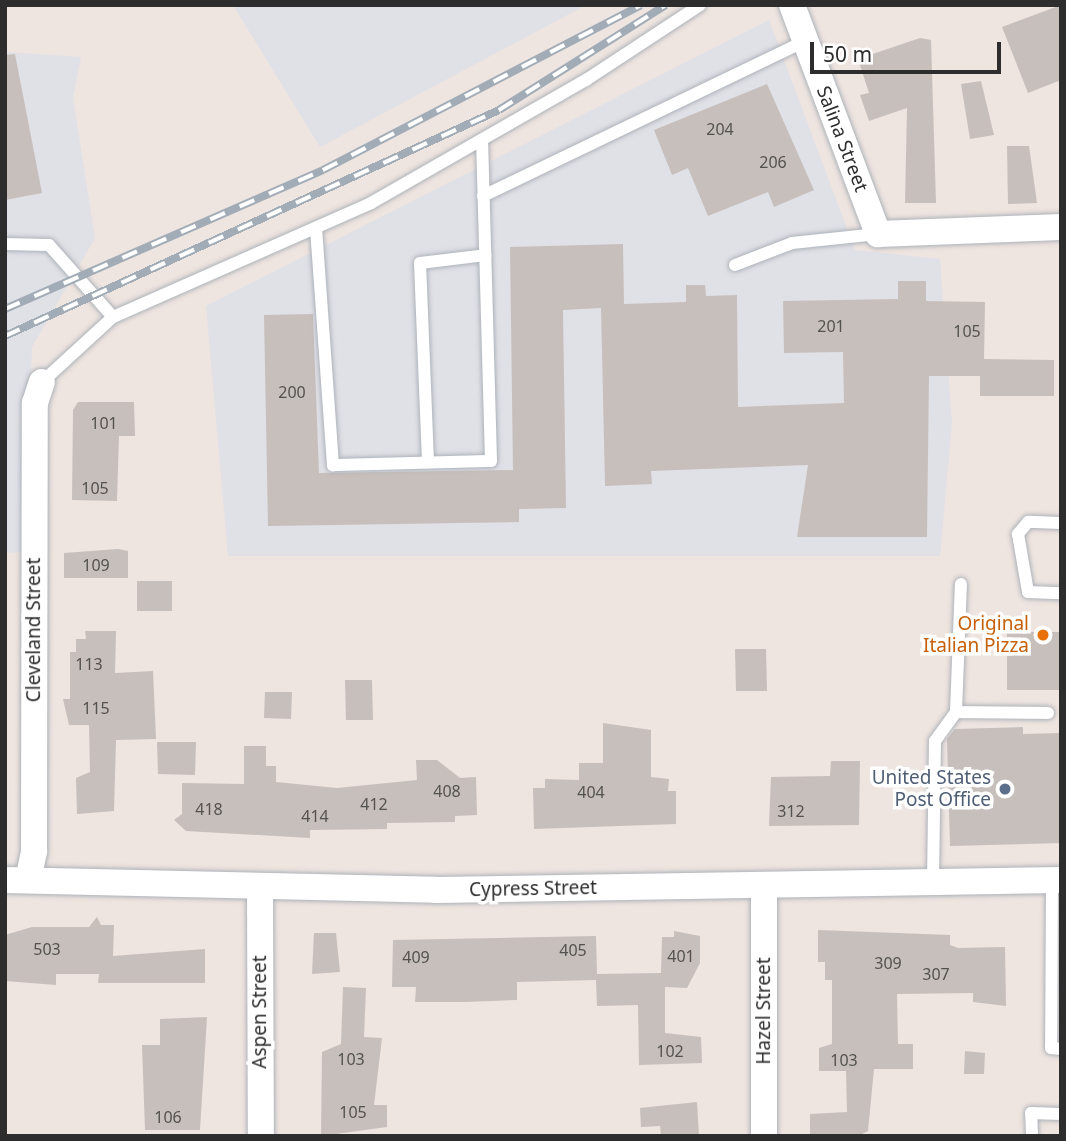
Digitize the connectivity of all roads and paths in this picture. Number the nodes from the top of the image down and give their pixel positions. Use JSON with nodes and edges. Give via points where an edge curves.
{"nodes":[{"id":1,"x":700,"y":5,"type":"edge"},
{"id":2,"x":792,"y":5,"type":"edge"},
{"id":3,"x":805,"y":41,"type":"junction"},
{"id":4,"x":482,"y":141,"type":"junction"},
{"id":5,"x":483,"y":196,"type":"junction"},
{"id":6,"x":1061,"y":227,"type":"edge"},
{"id":7,"x":316,"y":228,"type":"junction"},
{"id":8,"x":878,"y":234,"type":"junction"},
{"id":9,"x":5,"y":244,"type":"edge"},
{"id":10,"x":486,"y":254,"type":"junction"},
{"id":11,"x":735,"y":265,"type":"dead end"},
{"id":12,"x":113,"y":317,"type":"junction"},
{"id":13,"x":42,"y":382,"type":"joint"},
{"id":14,"x":428,"y":462,"type":"junction"},
{"id":15,"x":1061,"y":523,"type":"edge"},
{"id":16,"x":961,"y":584,"type":"dead end"},
{"id":17,"x":1061,"y":593,"type":"edge"},
{"id":18,"x":957,"y":712,"type":"junction"},
{"id":19,"x":1048,"y":713,"type":"dead end"},
{"id":20,"x":17,"y":880,"type":"edge"},
{"id":21,"x":1056,"y":880,"type":"edge"},
{"id":22,"x":933,"y":882,"type":"junction"},
{"id":23,"x":764,"y":886,"type":"junction"},
{"id":24,"x":260,"y":887,"type":"junction"},
{"id":25,"x":1061,"y":1049,"type":"edge"},
{"id":26,"x":1061,"y":1114,"type":"edge"},
{"id":27,"x":261,"y":1136,"type":"edge"},
{"id":28,"x":764,"y":1136,"type":"edge"},
{"id":29,"x":1032,"y":1136,"type":"edge"}],
"edges":[{"from":1,"to":4,"type":"lane"},
{"from":2,"to":3,"type":"street","name":"Salina Street"},
{"from":3,"to":5,"type":"lane"},
{"from":3,"to":8,"type":"street","name":"Salina Street"},
{"from":4,"to":5,"type":"lane"},
{"from":4,"to":7,"type":"lane"},
{"from":5,"to":10,"type":"lane"},
{"from":6,"to":8,"type":"street"},
{"from":7,"to":12,"type":"lane"},
{"from":7,"to":14,"type":"lane","via":[[333,465]]},
{"from":8,"to":11,"type":"lane","via":[[792,243]]},
{"from":9,"to":12,"type":"lane","via":[[49,245]]},
{"from":10,"to":14,"type":"lane","via":[[420,263]]},
{"from":10,"to":14,"type":"lane","via":[[491,461]]},
{"from":12,"to":13,"type":"lane"},
{"from":13,"to":20,"type":"street","name":"Cleveland Street","via":[[35,403]]},
{"from":15,"to":17,"type":"lane","via":[[1028,522],[1018,534],[1028,592]]},
{"from":16,"to":18,"type":"lane"},
{"from":18,"to":19,"type":"lane"},
{"from":18,"to":22,"type":"lane","via":[[935,741]]},
{"from":20,"to":24,"type":"street","name":"Cypress Street"},
{"from":21,"to":22,"type":"street","name":"Cypress Street"},
{"from":21,"to":25,"type":"lane","via":[[1051,1048]]},
{"from":22,"to":23,"type":"street","name":"Cypress Street"},
{"from":23,"to":24,"type":"street","name":"Cypress Street"},
{"from":23,"to":28,"type":"street","name":"Hazel Street"},
{"from":24,"to":27,"type":"street","name":"Aspen Street"},
{"from":26,"to":29,"type":"lane","via":[[1031,1113]]}]}
